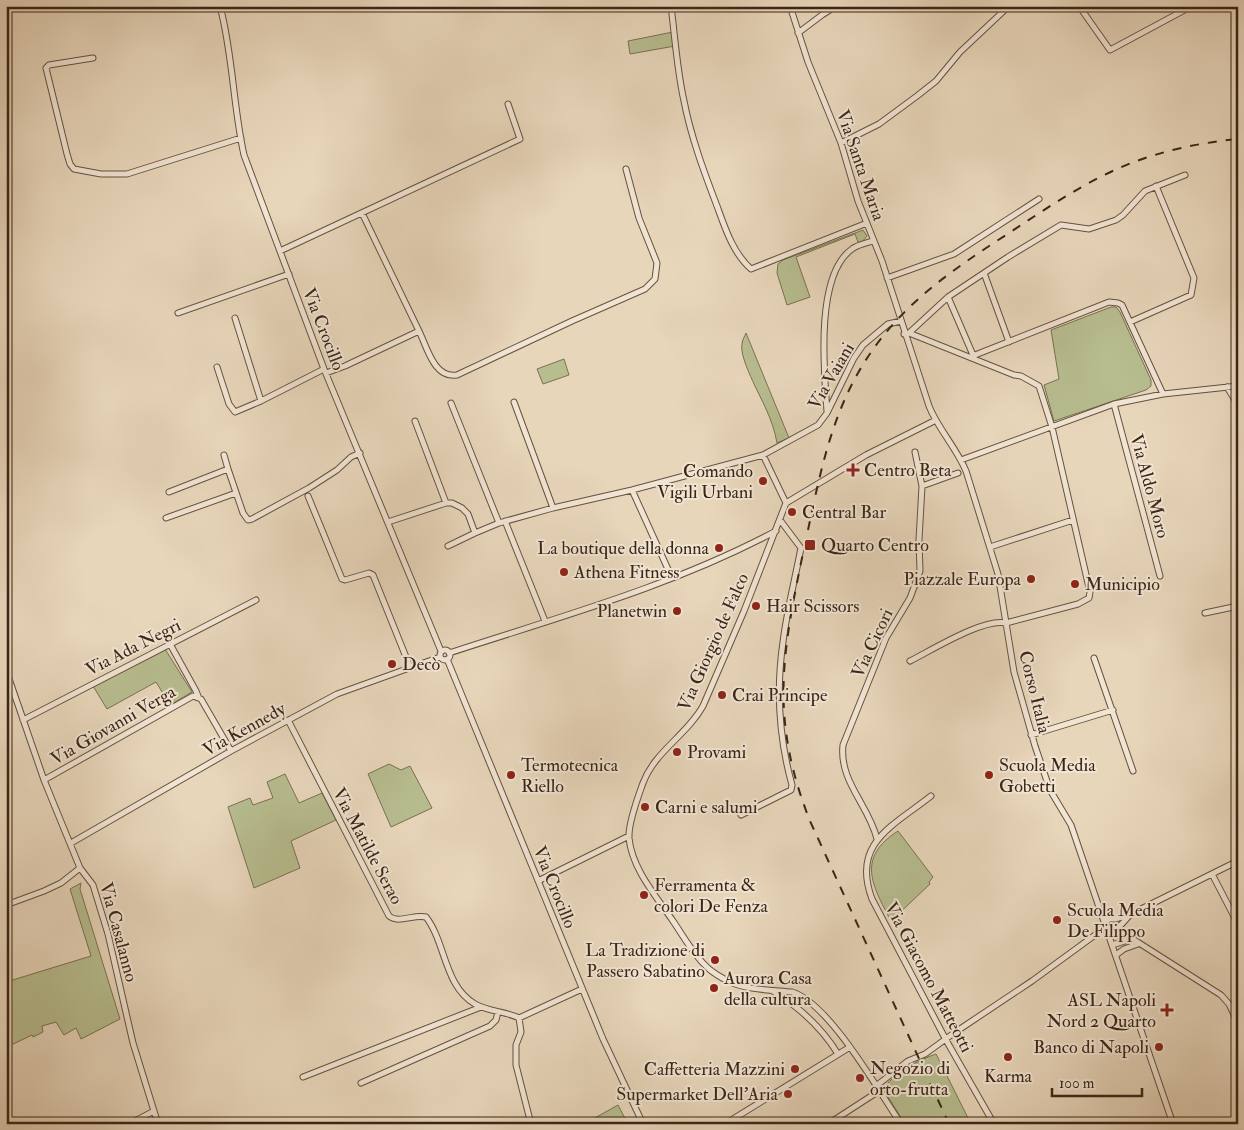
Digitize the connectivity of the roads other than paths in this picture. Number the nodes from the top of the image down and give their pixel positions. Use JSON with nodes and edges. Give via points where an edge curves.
{"nodes":[{"id":1,"x":220,"y":6,"type":"edge"},
{"id":2,"x":671,"y":6,"type":"edge"},
{"id":3,"x":790,"y":6,"type":"edge"},
{"id":4,"x":836,"y":6,"type":"edge"},
{"id":5,"x":1009,"y":6,"type":"edge"},
{"id":6,"x":1079,"y":6,"type":"edge"},
{"id":7,"x":1192,"y":6,"type":"edge"},
{"id":8,"x":798,"y":33,"type":"junction"},
{"id":9,"x":93,"y":58,"type":"dead end"},
{"id":10,"x":508,"y":104,"type":"dead end"},
{"id":11,"x":241,"y":138,"type":"junction"},
{"id":12,"x":841,"y":143,"type":"junction"},
{"id":13,"x":626,"y":169,"type":"dead end"},
{"id":14,"x":1185,"y":175,"type":"dead end"},
{"id":15,"x":1156,"y":186,"type":"junction"},
{"id":16,"x":1039,"y":199,"type":"dead end"},
{"id":17,"x":362,"y":213,"type":"junction"},
{"id":18,"x":867,"y":223,"type":"junction"},
{"id":19,"x":873,"y":240,"type":"junction"},
{"id":20,"x":280,"y":251,"type":"junction"},
{"id":21,"x":984,"y":273,"type":"junction"},
{"id":22,"x":288,"y":274,"type":"junction"},
{"id":23,"x":887,"y":278,"type":"junction"},
{"id":24,"x":948,"y":298,"type":"junction"},
{"id":25,"x":178,"y":313,"type":"dead end"},
{"id":26,"x":235,"y":318,"type":"dead end"},
{"id":27,"x":900,"y":321,"type":"junction"},
{"id":28,"x":1130,"y":322,"type":"junction"},
{"id":29,"x":418,"y":331,"type":"junction"},
{"id":30,"x":906,"y":333,"type":"junction"},
{"id":31,"x":1010,"y":342,"type":"junction"},
{"id":32,"x":971,"y":356,"type":"junction"},
{"id":33,"x":217,"y":367,"type":"dead end"},
{"id":34,"x":325,"y":371,"type":"junction"},
{"id":35,"x":1238,"y":386,"type":"edge"},
{"id":36,"x":1227,"y":387,"type":"junction"},
{"id":37,"x":1163,"y":394,"type":"junction"},
{"id":38,"x":261,"y":402,"type":"junction"},
{"id":39,"x":514,"y":402,"type":"dead end"},
{"id":40,"x":451,"y":403,"type":"dead end"},
{"id":41,"x":1114,"y":404,"type":"junction"},
{"id":42,"x":1238,"y":405,"type":"edge"},
{"id":43,"x":827,"y":413,"type":"junction"},
{"id":44,"x":415,"y":421,"type":"dead end"},
{"id":45,"x":934,"y":421,"type":"junction"},
{"id":46,"x":1052,"y":427,"type":"junction"},
{"id":47,"x":915,"y":452,"type":"dead end"},
{"id":48,"x":360,"y":453,"type":"junction"},
{"id":49,"x":224,"y":455,"type":"dead end"},
{"id":50,"x":763,"y":455,"type":"junction"},
{"id":51,"x":961,"y":460,"type":"junction"},
{"id":52,"x":228,"y":469,"type":"junction"},
{"id":53,"x":958,"y":473,"type":"dead end"},
{"id":54,"x":922,"y":486,"type":"junction"},
{"id":55,"x":632,"y":490,"type":"junction"},
{"id":56,"x":169,"y":492,"type":"dead end"},
{"id":57,"x":236,"y":492,"type":"junction"},
{"id":58,"x":308,"y":496,"type":"dead end"},
{"id":59,"x":446,"y":503,"type":"junction"},
{"id":60,"x":786,"y":503,"type":"junction"},
{"id":61,"x":553,"y":508,"type":"junction"},
{"id":62,"x":166,"y":518,"type":"dead end"},
{"id":63,"x":780,"y":520,"type":"junction"},
{"id":64,"x":1074,"y":520,"type":"junction"},
{"id":65,"x":505,"y":521,"type":"junction"},
{"id":66,"x":388,"y":522,"type":"junction"},
{"id":67,"x":499,"y":523,"type":"junction"},
{"id":68,"x":776,"y":531,"type":"junction"},
{"id":69,"x":475,"y":533,"type":"junction"},
{"id":70,"x":448,"y":546,"type":"dead end"},
{"id":71,"x":990,"y":547,"type":"junction"},
{"id":72,"x":1160,"y":576,"type":"dead end"},
{"id":73,"x":672,"y":578,"type":"junction"},
{"id":74,"x":256,"y":600,"type":"dead end"},
{"id":75,"x":1238,"y":606,"type":"edge"},
{"id":76,"x":1205,"y":613,"type":"dead end"},
{"id":77,"x":545,"y":621,"type":"junction"},
{"id":78,"x":1006,"y":623,"type":"junction"},
{"id":79,"x":170,"y":644,"type":"junction"},
{"id":80,"x":450,"y":653,"type":"junction"},
{"id":81,"x":441,"y":654,"type":"junction"},
{"id":82,"x":1094,"y":658,"type":"dead end"},
{"id":83,"x":447,"y":660,"type":"junction"},
{"id":84,"x":910,"y":661,"type":"dead end"},
{"id":85,"x":410,"y":667,"type":"junction"},
{"id":86,"x":6,"y":670,"type":"edge"},
{"id":87,"x":197,"y":696,"type":"junction"},
{"id":88,"x":1113,"y":710,"type":"junction"},
{"id":89,"x":22,"y":720,"type":"junction"},
{"id":90,"x":288,"y":720,"type":"junction"},
{"id":91,"x":1032,"y":734,"type":"junction"},
{"id":92,"x":231,"y":751,"type":"junction"},
{"id":93,"x":1133,"y":771,"type":"dead end"},
{"id":94,"x":44,"y":780,"type":"junction"},
{"id":95,"x":931,"y":796,"type":"dead end"},
{"id":96,"x":741,"y":815,"type":"dead end"},
{"id":97,"x":629,"y":836,"type":"junction"},
{"id":98,"x":877,"y":839,"type":"junction"},
{"id":99,"x":71,"y":843,"type":"junction"},
{"id":100,"x":1238,"y":861,"type":"edge"},
{"id":101,"x":80,"y":868,"type":"junction"},
{"id":102,"x":1212,"y":874,"type":"junction"},
{"id":103,"x":538,"y":881,"type":"junction"},
{"id":104,"x":6,"y":906,"type":"edge"},
{"id":105,"x":1129,"y":915,"type":"junction"},
{"id":106,"x":1102,"y":916,"type":"junction"},
{"id":107,"x":1112,"y":919,"type":"junction"},
{"id":108,"x":1238,"y":924,"type":"edge"},
{"id":109,"x":1106,"y":927,"type":"junction"},
{"id":110,"x":1117,"y":928,"type":"junction"},
{"id":111,"x":1131,"y":939,"type":"junction"},
{"id":112,"x":1138,"y":944,"type":"junction"},
{"id":113,"x":1112,"y":945,"type":"junction"},
{"id":114,"x":1116,"y":955,"type":"junction"},
{"id":115,"x":582,"y":989,"type":"junction"},
{"id":116,"x":770,"y":990,"type":"junction"},
{"id":117,"x":792,"y":992,"type":"junction"},
{"id":118,"x":788,"y":1001,"type":"junction"},
{"id":119,"x":482,"y":1007,"type":"junction"},
{"id":120,"x":498,"y":1012,"type":"junction"},
{"id":121,"x":519,"y":1018,"type":"junction"},
{"id":122,"x":1238,"y":1023,"type":"edge"},
{"id":123,"x":946,"y":1040,"type":"junction"},
{"id":124,"x":850,"y":1047,"type":"junction"},
{"id":125,"x":838,"y":1054,"type":"junction"},
{"id":126,"x":303,"y":1078,"type":"dead end"},
{"id":127,"x":361,"y":1083,"type":"dead end"},
{"id":128,"x":877,"y":1089,"type":"junction"},
{"id":129,"x":154,"y":1111,"type":"junction"},
{"id":130,"x":129,"y":1124,"type":"edge"},
{"id":131,"x":158,"y":1124,"type":"edge"},
{"id":132,"x":531,"y":1124,"type":"edge"},
{"id":133,"x":643,"y":1124,"type":"edge"},
{"id":134,"x":725,"y":1124,"type":"edge"},
{"id":135,"x":828,"y":1124,"type":"edge"},
{"id":136,"x":901,"y":1124,"type":"edge"},
{"id":137,"x":994,"y":1124,"type":"edge"},
{"id":138,"x":1173,"y":1124,"type":"edge"}],
"edges":[{"from":1,"to":11,"type":"street","name":"Via Crocillo"},
{"from":2,"to":18,"type":"street","via":[[683,100],[691,130],[727,234],[743,263],[750,269]]},
{"from":3,"to":8,"type":"street","name":"Via Santa Maria"},
{"from":4,"to":8,"type":"street"},
{"from":5,"to":12,"type":"street","via":[[918,96],[879,124]]},
{"from":6,"to":7,"type":"street","via":[[1110,50]]},
{"from":8,"to":12,"type":"street","name":"Via Santa Maria"},
{"from":9,"to":11,"type":"street","via":[[46,68],[67,154],[74,169],[127,174]]},
{"from":10,"to":17,"type":"street","via":[[520,139]]},
{"from":11,"to":20,"type":"street","name":"Via Crocillo","via":[[244,155]]},
{"from":12,"to":18,"type":"street","name":"Via Santa Maria"},
{"from":13,"to":29,"type":"street","via":[[639,218],[657,263],[655,279],[645,289],[454,376],[438,370]]},
{"from":14,"to":15,"type":"street"},
{"from":15,"to":21,"type":"street","via":[[1145,191],[1116,220],[1089,229],[1061,225]]},
{"from":15,"to":28,"type":"street","via":[[1194,278],[1192,295]]},
{"from":16,"to":23,"type":"street","via":[[954,254]]},
{"from":17,"to":20,"type":"street"},
{"from":17,"to":29,"type":"street"},
{"from":18,"to":19,"type":"street","name":"Via Santa Maria"},
{"from":19,"to":23,"type":"street","name":"Via Santa Maria"},
{"from":19,"to":43,"type":"street","via":[[846,254],[836,270],[826,302]]},
{"from":20,"to":22,"type":"street","name":"Via Crocillo"},
{"from":21,"to":24,"type":"street"},
{"from":21,"to":31,"type":"street"},
{"from":22,"to":25,"type":"street"},
{"from":22,"to":34,"type":"street","name":"Via Crocillo"},
{"from":23,"to":27,"type":"street","name":"Via Santa Maria"},
{"from":24,"to":30,"type":"street"},
{"from":24,"to":32,"type":"street"},
{"from":26,"to":38,"type":"street"},
{"from":27,"to":30,"type":"street","name":"Via Santa Maria"},
{"from":27,"to":43,"type":"street","name":"Via Vaiani","via":[[888,324],[863,345]]},
{"from":28,"to":31,"type":"street","via":[[1122,305],[1110,302]]},
{"from":28,"to":37,"type":"street"},
{"from":29,"to":34,"type":"street","via":[[345,366]]},
{"from":30,"to":32,"type":"street"},
{"from":30,"to":45,"type":"street","name":"Via Santa Maria"},
{"from":31,"to":32,"type":"street"},
{"from":32,"to":46,"type":"street","via":[[1040,386]]},
{"from":33,"to":38,"type":"street","via":[[233,411]]},
{"from":34,"to":38,"type":"street"},
{"from":34,"to":48,"type":"street","name":"Via Crocillo"},
{"from":35,"to":36,"type":"street"},
{"from":36,"to":37,"type":"street"},
{"from":36,"to":42,"type":"street"},
{"from":37,"to":41,"type":"street"},
{"from":39,"to":61,"type":"street"},
{"from":40,"to":67,"type":"street"},
{"from":41,"to":46,"type":"street"},
{"from":41,"to":72,"type":"street","name":"Via Aldo Moro"},
{"from":43,"to":50,"type":"street","name":"Via Vaiani","via":[[812,430]]},
{"from":44,"to":59,"type":"street"},
{"from":45,"to":51,"type":"street","name":"Via Santa Maria"},
{"from":45,"to":60,"type":"street","via":[[866,455]]},
{"from":46,"to":51,"type":"street"},
{"from":46,"to":64,"type":"street"},
{"from":47,"to":54,"type":"street","name":"Via Cicori"},
{"from":48,"to":57,"type":"street","via":[[309,488],[252,519],[248,520],[243,513]]},
{"from":48,"to":66,"type":"street","name":"Via Crocillo"},
{"from":49,"to":52,"type":"street"},
{"from":50,"to":55,"type":"street","name":"Via Vaiani"},
{"from":50,"to":60,"type":"street"},
{"from":51,"to":71,"type":"street","name":"Corso Italia"},
{"from":52,"to":56,"type":"street"},
{"from":52,"to":57,"type":"street"},
{"from":53,"to":54,"type":"street"},
{"from":54,"to":98,"type":"street","name":"Via Cicori","via":[[920,571],[910,598],[886,638],[842,745],[846,776]]},
{"from":55,"to":61,"type":"street","name":"Via Vaiani"},
{"from":55,"to":73,"type":"street"},
{"from":57,"to":62,"type":"street"},
{"from":58,"to":85,"type":"street","via":[[342,579],[374,575]]},
{"from":59,"to":66,"type":"street"},
{"from":59,"to":69,"type":"street","via":[[457,504],[466,511]]},
{"from":60,"to":63,"type":"street","name":"Via Giorgio de Falco"},
{"from":61,"to":65,"type":"street","name":"Via Vaiani"},
{"from":63,"to":68,"type":"street","name":"Via Giorgio de Falco"},
{"from":63,"to":96,"type":"street","via":[[800,548],[783,640],[779,691],[783,744],[792,785],[791,790]]},
{"from":64,"to":71,"type":"street"},
{"from":64,"to":78,"type":"street","via":[[1089,598],[1078,604]]},
{"from":65,"to":67,"type":"street","name":"Via Vaiani"},
{"from":65,"to":77,"type":"street"},
{"from":66,"to":81,"type":"street","name":"Via Crocillo"},
{"from":67,"to":69,"type":"street","name":"Via Vaiani"},
{"from":68,"to":73,"type":"street"},
{"from":68,"to":97,"type":"street","name":"Via Giorgio de Falco","via":[[703,706],[648,771]]},
{"from":69,"to":70,"type":"street","name":"Via Vaiani"},
{"from":71,"to":78,"type":"street","name":"Corso Italia","via":[[1000,582]]},
{"from":73,"to":77,"type":"street"},
{"from":74,"to":79,"type":"street","name":"Via Ada Negri"},
{"from":75,"to":76,"type":"street"},
{"from":77,"to":80,"type":"street"},
{"from":78,"to":84,"type":"street","via":[[974,629]]},
{"from":78,"to":91,"type":"street","name":"Corso Italia","via":[[1014,672]]},
{"from":79,"to":87,"type":"street"},
{"from":79,"to":89,"type":"street","name":"Via Ada Negri"},
{"from":80,"to":81,"type":"street","via":[[446,650]]},
{"from":80,"to":83,"type":"street"},
{"from":81,"to":83,"type":"street","via":[[443,660]]},
{"from":81,"to":85,"type":"street","name":"Via Kennedy"},
{"from":82,"to":88,"type":"street"},
{"from":83,"to":103,"type":"street","name":"Via Crocillo"},
{"from":85,"to":90,"type":"street","name":"Via Kennedy","via":[[337,694]]},
{"from":86,"to":89,"type":"street","name":"Via Casalanno"},
{"from":87,"to":92,"type":"street"},
{"from":87,"to":94,"type":"street","name":"Via Giovanni Verga"},
{"from":88,"to":91,"type":"street"},
{"from":88,"to":93,"type":"street"},
{"from":89,"to":94,"type":"street","name":"Via Casalanno"},
{"from":90,"to":92,"type":"street","name":"Via Kennedy"},
{"from":90,"to":119,"type":"street","name":"Via Matilde Serao","via":[[389,916],[396,920],[426,917],[459,990]]},
{"from":91,"to":106,"type":"street","name":"Corso Italia","via":[[1050,790],[1070,825]]},
{"from":92,"to":99,"type":"street","name":"Via Kennedy"},
{"from":94,"to":99,"type":"street","name":"Via Casalanno"},
{"from":95,"to":98,"type":"street"},
{"from":97,"to":103,"type":"street"},
{"from":97,"to":116,"type":"street","name":"Via Giorgio de Falco","via":[[634,858],[645,880],[708,968],[734,984]]},
{"from":98,"to":123,"type":"street","name":"Via Giacomo Matteotti","via":[[867,857],[868,888]]},
{"from":99,"to":101,"type":"street","name":"Via Casalanno"},
{"from":100,"to":102,"type":"street"},
{"from":101,"to":104,"type":"street","via":[[61,883]]},
{"from":101,"to":129,"type":"street","name":"Via Casalanno","via":[[93,885],[108,934],[133,1043]]},
{"from":102,"to":105,"type":"street"},
{"from":102,"to":108,"type":"street"},
{"from":103,"to":115,"type":"street","name":"Via Crocillo"},
{"from":105,"to":107,"type":"street"},
{"from":105,"to":110,"type":"street"},
{"from":106,"to":107,"type":"street"},
{"from":106,"to":109,"type":"street","name":"Corso Italia"},
{"from":107,"to":109,"type":"street","via":[[1106,922]]},
{"from":107,"to":110,"type":"street","via":[[1118,924]]},
{"from":109,"to":110,"type":"street","via":[[1110,931]]},
{"from":109,"to":113,"type":"street","name":"Corso Italia"},
{"from":109,"to":123,"type":"street"},
{"from":110,"to":111,"type":"street"},
{"from":111,"to":112,"type":"street"},
{"from":111,"to":113,"type":"street"},
{"from":112,"to":114,"type":"street","via":[[1124,948]]},
{"from":112,"to":122,"type":"street","via":[[1221,996]]},
{"from":113,"to":114,"type":"street","name":"Corso Italia"},
{"from":114,"to":138,"type":"street","name":"Corso Italia"},
{"from":115,"to":121,"type":"street"},
{"from":115,"to":133,"type":"street","name":"Via Crocillo"},
{"from":116,"to":117,"type":"street","name":"Via Giorgio de Falco"},
{"from":116,"to":118,"type":"street","name":"Via Giorgio de Falco"},
{"from":117,"to":118,"type":"street"},
{"from":117,"to":124,"type":"street","name":"Via Giorgio de Falco","via":[[817,1007]]},
{"from":118,"to":125,"type":"street","name":"Via Giorgio de Falco","via":[[822,1032]]},
{"from":119,"to":120,"type":"street","name":"Via Matilde Serao"},
{"from":119,"to":126,"type":"street"},
{"from":120,"to":121,"type":"street","name":"Via Matilde Serao"},
{"from":120,"to":127,"type":"street","via":[[490,1026]]},
{"from":121,"to":132,"type":"street","via":[[521,1032],[516,1045],[516,1065]]},
{"from":123,"to":128,"type":"street","via":[[908,1061]]},
{"from":123,"to":137,"type":"street","name":"Via Giacomo Matteotti"},
{"from":124,"to":125,"type":"street"},
{"from":124,"to":128,"type":"street","name":"Via Giorgio de Falco"},
{"from":125,"to":134,"type":"street"},
{"from":128,"to":135,"type":"street"},
{"from":128,"to":136,"type":"street","name":"Via Giorgio de Falco"},
{"from":129,"to":130,"type":"street"},
{"from":129,"to":131,"type":"street","name":"Via Casalanno"}]}
